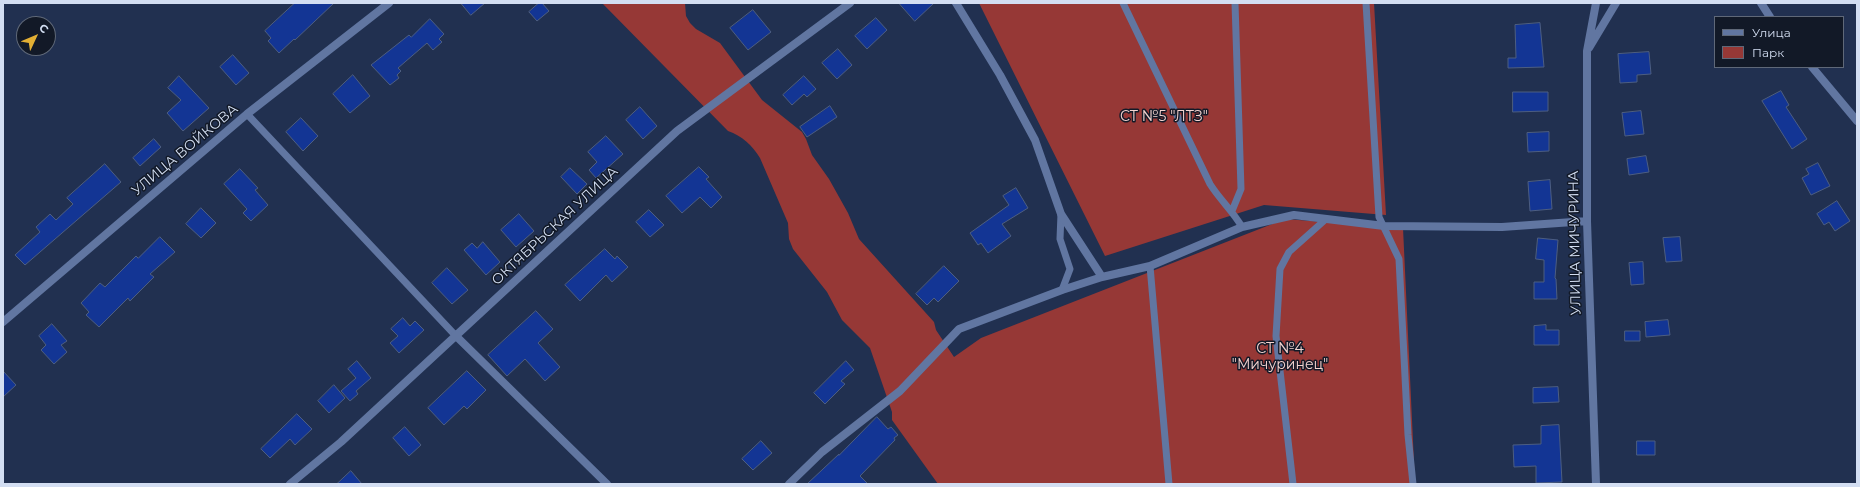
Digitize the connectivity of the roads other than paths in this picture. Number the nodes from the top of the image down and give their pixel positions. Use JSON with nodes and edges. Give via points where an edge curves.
{"nodes":[{"id":1,"x":389,"y":3,"type":"edge"},
{"id":2,"x":850,"y":3,"type":"edge"},
{"id":3,"x":956,"y":3,"type":"edge"},
{"id":4,"x":1123,"y":3,"type":"edge"},
{"id":5,"x":1235,"y":3,"type":"edge"},
{"id":6,"x":1366,"y":3,"type":"edge"},
{"id":7,"x":1596,"y":3,"type":"edge"},
{"id":8,"x":1616,"y":3,"type":"edge"},
{"id":9,"x":1761,"y":3,"type":"edge"},
{"id":10,"x":1769,"y":16,"type":"edge"},
{"id":11,"x":1587,"y":51,"type":"junction"},
{"id":12,"x":1813,"y":68,"type":"edge"},
{"id":13,"x":247,"y":114,"type":"junction"},
{"id":14,"x":1857,"y":121,"type":"edge"},
{"id":15,"x":1232,"y":211,"type":"junction"},
{"id":16,"x":1061,"y":214,"type":"junction"},
{"id":17,"x":1326,"y":219,"type":"junction"},
{"id":18,"x":1587,"y":221,"type":"junction"},
{"id":19,"x":1384,"y":226,"type":"junction"},
{"id":20,"x":1242,"y":227,"type":"junction"},
{"id":21,"x":1150,"y":266,"type":"junction"},
{"id":22,"x":1102,"y":277,"type":"junction"},
{"id":23,"x":1062,"y":290,"type":"junction"},
{"id":24,"x":3,"y":322,"type":"edge"},
{"id":25,"x":455,"y":335,"type":"junction"},
{"id":26,"x":290,"y":484,"type":"edge"},
{"id":27,"x":607,"y":484,"type":"edge"},
{"id":28,"x":789,"y":484,"type":"edge"},
{"id":29,"x":1169,"y":484,"type":"edge"},
{"id":30,"x":1293,"y":484,"type":"edge"},
{"id":31,"x":1413,"y":484,"type":"edge"},
{"id":32,"x":1596,"y":484,"type":"edge"}],
"edges":[{"from":1,"to":13,"type":"street","name":"УЛИЦА ВОЙКОВА"},
{"from":2,"to":25,"type":"street","name":"ОКТЯБРЬСКАЯ УЛИЦА","via":[[677,131]]},
{"from":3,"to":16,"type":"street","via":[[1000,75],[1035,140]]},
{"from":4,"to":15,"type":"lane","via":[[1210,184],[1220,200]]},
{"from":5,"to":15,"type":"lane","via":[[1241,189]]},
{"from":6,"to":19,"type":"lane","via":[[1379,217]]},
{"from":7,"to":11,"type":"street","name":"УЛИЦА МИЧУРИНА"},
{"from":8,"to":11,"type":"street"},
{"from":9,"to":10,"type":"street"},
{"from":11,"to":18,"type":"street","name":"УЛИЦА МИЧУРИНА"},
{"from":12,"to":14,"type":"street"},
{"from":13,"to":24,"type":"street","name":"УЛИЦА ВОЙКОВА"},
{"from":13,"to":25,"type":"lane"},
{"from":15,"to":20,"type":"lane"},
{"from":16,"to":22,"type":"street"},
{"from":16,"to":23,"type":"lane","via":[[1060,239],[1070,269]]},
{"from":17,"to":19,"type":"street"},
{"from":17,"to":20,"type":"street","via":[[1294,215]]},
{"from":17,"to":30,"type":"lane","via":[[1289,252],[1280,269],[1276,336]]},
{"from":18,"to":19,"type":"street","via":[[1502,227]]},
{"from":18,"to":32,"type":"street","name":"УЛИЦА МИЧУРИНА"},
{"from":19,"to":31,"type":"lane","via":[[1399,259]]},
{"from":20,"to":21,"type":"street"},
{"from":21,"to":22,"type":"street"},
{"from":21,"to":29,"type":"lane"},
{"from":22,"to":23,"type":"street"},
{"from":23,"to":28,"type":"street","via":[[959,329],[900,391],[822,452]]},
{"from":25,"to":26,"type":"street","name":"ОКТЯБРЬСКАЯ УЛИЦА","via":[[342,442]]},
{"from":25,"to":27,"type":"street"}]}
